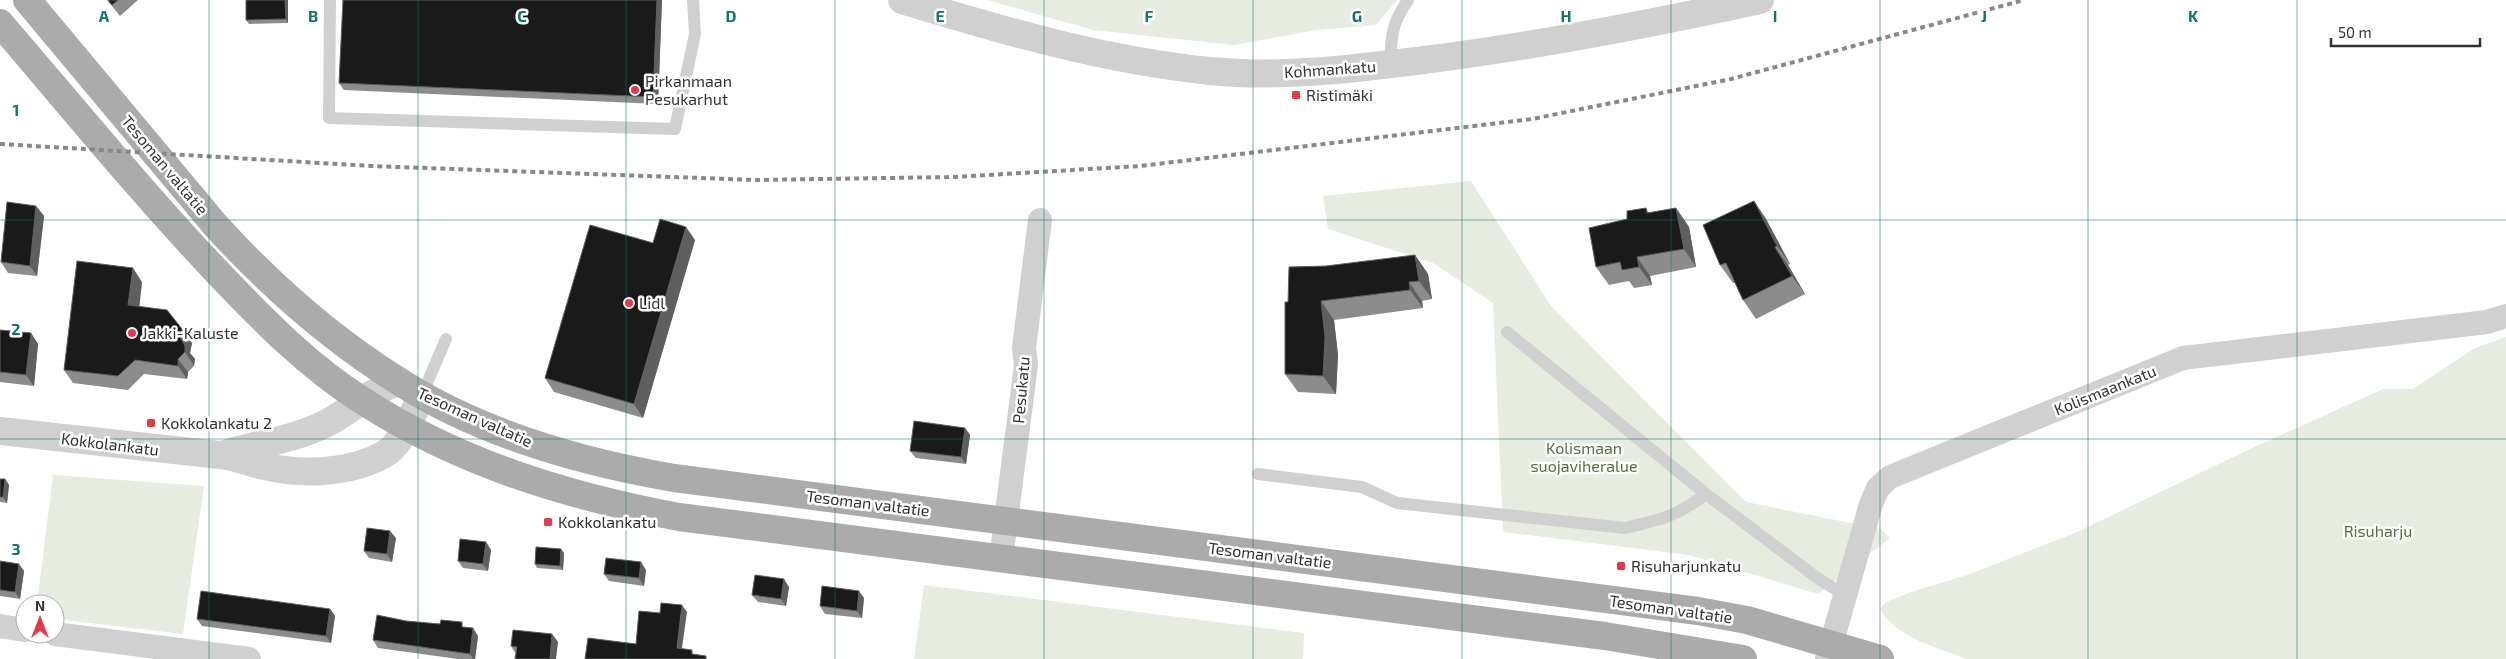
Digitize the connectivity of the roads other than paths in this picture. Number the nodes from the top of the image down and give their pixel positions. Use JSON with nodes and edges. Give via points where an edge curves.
{"nodes":[{"id":1,"x":27,"y":0,"type":"edge"},
{"id":2,"x":330,"y":0,"type":"edge"},
{"id":3,"x":693,"y":0,"type":"edge"},
{"id":4,"x":902,"y":0,"type":"edge"},
{"id":5,"x":1408,"y":0,"type":"edge"},
{"id":6,"x":1760,"y":0,"type":"edge"},
{"id":7,"x":0,"y":23,"type":"edge"},
{"id":8,"x":1390,"y":64,"type":"junction"},
{"id":9,"x":1040,"y":220,"type":"dead end"},
{"id":10,"x":2506,"y":316,"type":"edge"},
{"id":11,"x":1507,"y":332,"type":"dead end"},
{"id":12,"x":446,"y":339,"type":"dead end"},
{"id":13,"x":410,"y":388,"type":"junction"},
{"id":14,"x":362,"y":401,"type":"junction"},
{"id":15,"x":406,"y":426,"type":"junction"},
{"id":16,"x":0,"y":431,"type":"edge"},
{"id":17,"x":221,"y":455,"type":"junction"},
{"id":18,"x":1258,"y":474,"type":"dead end"},
{"id":19,"x":1706,"y":494,"type":"junction"},
{"id":20,"x":1006,"y":521,"type":"junction"},
{"id":21,"x":1001,"y":559,"type":"junction"},
{"id":22,"x":1846,"y":596,"type":"junction"},
{"id":23,"x":0,"y":626,"type":"edge"},
{"id":24,"x":15,"y":628,"type":"edge"},
{"id":25,"x":65,"y":635,"type":"edge"},
{"id":26,"x":1830,"y":651,"type":"edge"},
{"id":27,"x":249,"y":659,"type":"edge"},
{"id":28,"x":1743,"y":659,"type":"edge"},
{"id":29,"x":1880,"y":659,"type":"edge"}],
"edges":[{"from":1,"to":13,"type":"main road","name":"Tesoman valtatie","via":[[249,262],[301,311]]},
{"from":2,"to":3,"type":"lane","via":[[329,118],[675,129],[696,34]]},
{"from":4,"to":8,"type":"street","name":"Kohmankatu","via":[[1047,43],[1201,70],[1296,72]]},
{"from":5,"to":8,"type":"lane","via":[[1394,24]]},
{"from":6,"to":8,"type":"street","name":"Kohmankatu","via":[[1532,45]]},
{"from":7,"to":14,"type":"main road","name":"Tesoman valtatie","via":[[184,236],[279,336]]},
{"from":9,"to":20,"type":"street","name":"Pesukatu"},
{"from":10,"to":22,"type":"street","name":"Kolismaankatu","via":[[2487,322],[2183,358],[1890,477],[1878,488],[1871,504]]},
{"from":11,"to":19,"type":"lane"},
{"from":12,"to":13,"type":"lane"},
{"from":13,"to":14,"type":"street","name":"Kokkolankatu","via":[[385,386]]},
{"from":13,"to":15,"type":"street","name":"Kokkolankatu"},
{"from":13,"to":20,"type":"main road","name":"Tesoman valtatie","via":[[528,441],[640,472]]},
{"from":14,"to":15,"type":"main road","name":"Tesoman valtatie"},
{"from":14,"to":17,"type":"street","name":"Kokkolankatu","via":[[312,429]]},
{"from":15,"to":17,"type":"street","name":"Kokkolankatu","via":[[394,446],[384,455],[336,469],[300,472]]},
{"from":15,"to":21,"type":"main road","name":"Tesoman valtatie","via":[[482,463],[616,505],[679,517]]},
{"from":16,"to":17,"type":"street","name":"Kokkolankatu"},
{"from":18,"to":19,"type":"lane","via":[[1362,487],[1397,502],[1625,528],[1686,510]]},
{"from":19,"to":22,"type":"lane"},
{"from":20,"to":21,"type":"street","name":"Pesukatu"},
{"from":20,"to":26,"type":"main road","name":"Tesoman valtatie","via":[[1698,611],[1747,620]]},
{"from":21,"to":28,"type":"main road","name":"Tesoman valtatie","via":[[1605,636]]},
{"from":22,"to":26,"type":"street","name":"Kolismaankatu"},
{"from":23,"to":24,"type":"street"},
{"from":25,"to":27,"type":"street"},
{"from":26,"to":29,"type":"main road","name":"Tesoman valtatie"}]}
